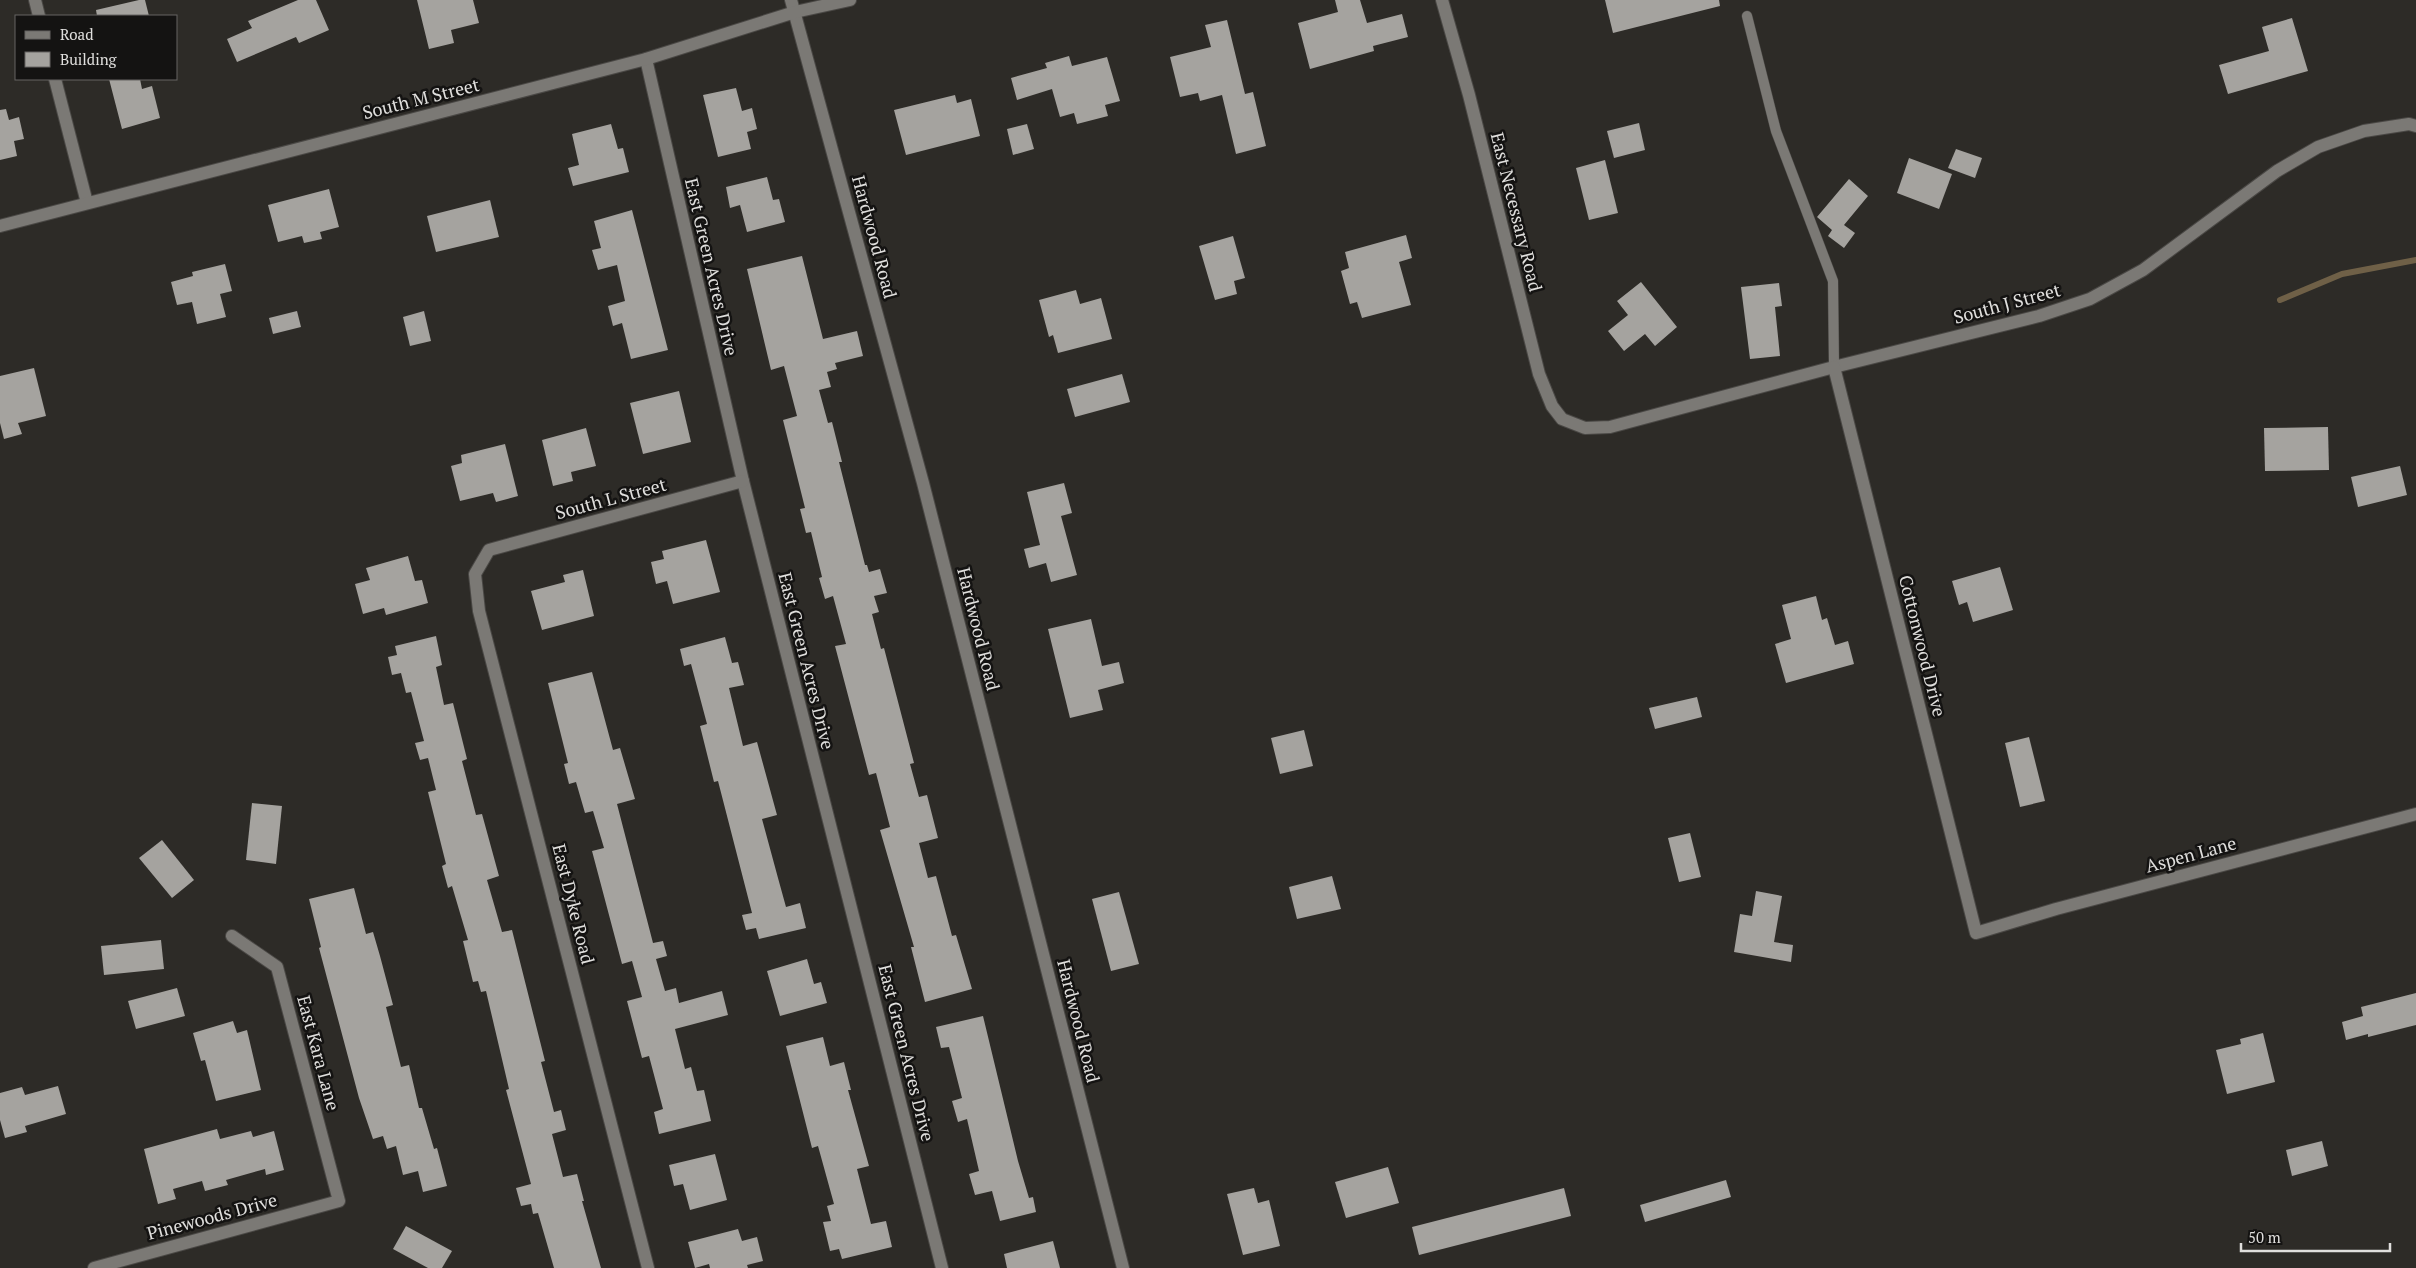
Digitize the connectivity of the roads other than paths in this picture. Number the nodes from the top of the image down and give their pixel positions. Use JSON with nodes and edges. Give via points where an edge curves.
{"nodes":[{"id":1,"x":35,"y":0,"type":"edge"},
{"id":2,"x":850,"y":0,"type":"edge"},
{"id":3,"x":1442,"y":0,"type":"edge"},
{"id":4,"x":793,"y":6,"type":"edge"},
{"id":5,"x":39,"y":15,"type":"edge"},
{"id":6,"x":1747,"y":16,"type":"dead end"},
{"id":7,"x":646,"y":59,"type":"junction"},
{"id":8,"x":55,"y":80,"type":"edge"},
{"id":9,"x":2416,"y":126,"type":"edge"},
{"id":10,"x":86,"y":203,"type":"junction"},
{"id":11,"x":0,"y":226,"type":"edge"},
{"id":12,"x":1834,"y":367,"type":"junction"},
{"id":13,"x":1570,"y":424,"type":"joint"},
{"id":14,"x":742,"y":481,"type":"junction"},
{"id":15,"x":489,"y":550,"type":"joint"},
{"id":16,"x":2416,"y":814,"type":"edge"},
{"id":17,"x":1976,"y":933,"type":"joint"},
{"id":18,"x":232,"y":936,"type":"dead end"},
{"id":19,"x":339,"y":1200,"type":"joint"},
{"id":20,"x":94,"y":1268,"type":"edge"},
{"id":21,"x":648,"y":1268,"type":"edge"},
{"id":22,"x":942,"y":1268,"type":"edge"},
{"id":23,"x":1123,"y":1268,"type":"edge"}],
"edges":[{"from":1,"to":5,"type":"street"},
{"from":2,"to":4,"type":"street","name":"South M Street"},
{"from":3,"to":13,"type":"street","name":"East Necessary Road","via":[[1470,95],[1539,374],[1552,406],[1562,420]]},
{"from":4,"to":7,"type":"street","name":"South M Street"},
{"from":4,"to":23,"type":"street","name":"Hardwood Road","via":[[923,483]]},
{"from":6,"to":12,"type":"lane","via":[[1776,132],[1832,281]]},
{"from":7,"to":10,"type":"street","name":"South M Street"},
{"from":7,"to":14,"type":"street","name":"East Green Acres Drive"},
{"from":8,"to":10,"type":"street"},
{"from":9,"to":12,"type":"street","name":"South J Street","via":[[2409,124],[2364,131],[2318,147],[2277,171],[2143,270],[2090,299],[2039,316]]},
{"from":10,"to":11,"type":"street","name":"South M Street"},
{"from":12,"to":13,"type":"street","name":"South J Street","via":[[1610,427],[1584,428]]},
{"from":12,"to":17,"type":"street","name":"Cottonwood Drive"},
{"from":14,"to":15,"type":"street","name":"South L Street"},
{"from":14,"to":22,"type":"street","name":"East Green Acres Drive"},
{"from":15,"to":21,"type":"street","name":"East Dyke Road","via":[[475,574],[479,611]]},
{"from":16,"to":17,"type":"street","name":"Aspen Lane"},
{"from":18,"to":19,"type":"street","name":"East Kara Lane","via":[[277,967]]},
{"from":19,"to":20,"type":"street","name":"Pinewoods Drive"}]}
